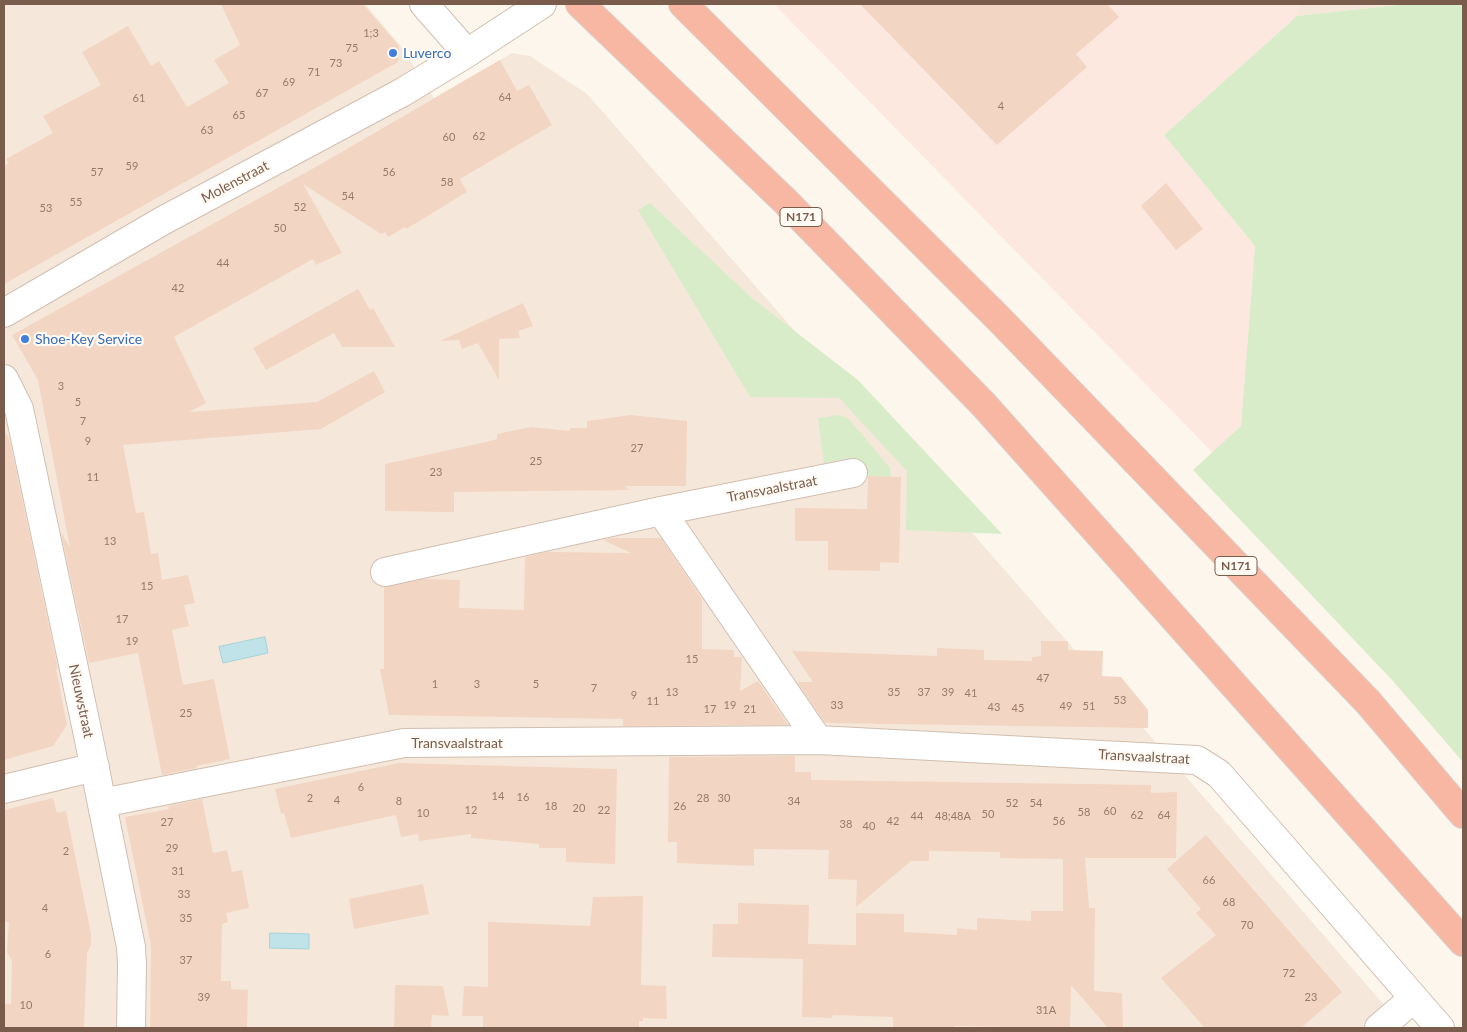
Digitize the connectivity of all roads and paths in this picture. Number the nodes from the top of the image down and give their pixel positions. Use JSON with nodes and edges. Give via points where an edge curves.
{"nodes":[{"id":1,"x":424,"y":4,"type":"edge"},
{"id":2,"x":542,"y":4,"type":"edge"},
{"id":3,"x":580,"y":4,"type":"edge"},
{"id":4,"x":683,"y":4,"type":"edge"},
{"id":5,"x":467,"y":53,"type":"junction"},
{"id":6,"x":4,"y":313,"type":"edge"},
{"id":7,"x":4,"y":379,"type":"edge"},
{"id":8,"x":853,"y":473,"type":"dead end"},
{"id":9,"x":661,"y":511,"type":"junction"},
{"id":10,"x":384,"y":572,"type":"dead end"},
{"id":11,"x":818,"y":740,"type":"junction"},
{"id":12,"x":95,"y":767,"type":"junction"},
{"id":13,"x":4,"y":790,"type":"edge"},
{"id":14,"x":102,"y":803,"type":"junction"},
{"id":15,"x":1463,"y":814,"type":"edge"},
{"id":16,"x":1463,"y":942,"type":"edge"},
{"id":17,"x":1414,"y":998,"type":"junction"},
{"id":18,"x":131,"y":1028,"type":"edge"},
{"id":19,"x":1379,"y":1028,"type":"edge"},
{"id":20,"x":1440,"y":1028,"type":"edge"}],
"edges":[{"from":1,"to":5,"type":"street"},
{"from":2,"to":5,"type":"street","name":"Molenstraat"},
{"from":3,"to":16,"type":"highway","number":"N171","via":[[786,202],[984,405]]},
{"from":4,"to":15,"type":"highway","number":"N171","via":[[1030,352],[1368,702]]},
{"from":5,"to":6,"type":"street","name":"Molenstraat","via":[[403,92],[164,220]]},
{"from":7,"to":12,"type":"street","name":"Nieuwstraat","via":[[19,409]]},
{"from":8,"to":9,"type":"street","name":"Transvaalstraat"},
{"from":9,"to":10,"type":"street","name":"Transvaalstraat"},
{"from":9,"to":11,"type":"street"},
{"from":11,"to":14,"type":"street","name":"Transvaalstraat","via":[[404,743]]},
{"from":11,"to":17,"type":"street","name":"Transvaalstraat","via":[[1197,760],[1219,774]]},
{"from":12,"to":13,"type":"street"},
{"from":12,"to":14,"type":"street","name":"Nieuwstraat"},
{"from":14,"to":18,"type":"street","name":"Nieuwstraat","via":[[131,946]]},
{"from":17,"to":19,"type":"street"},
{"from":17,"to":20,"type":"street","name":"Transvaalstraat"}]}
